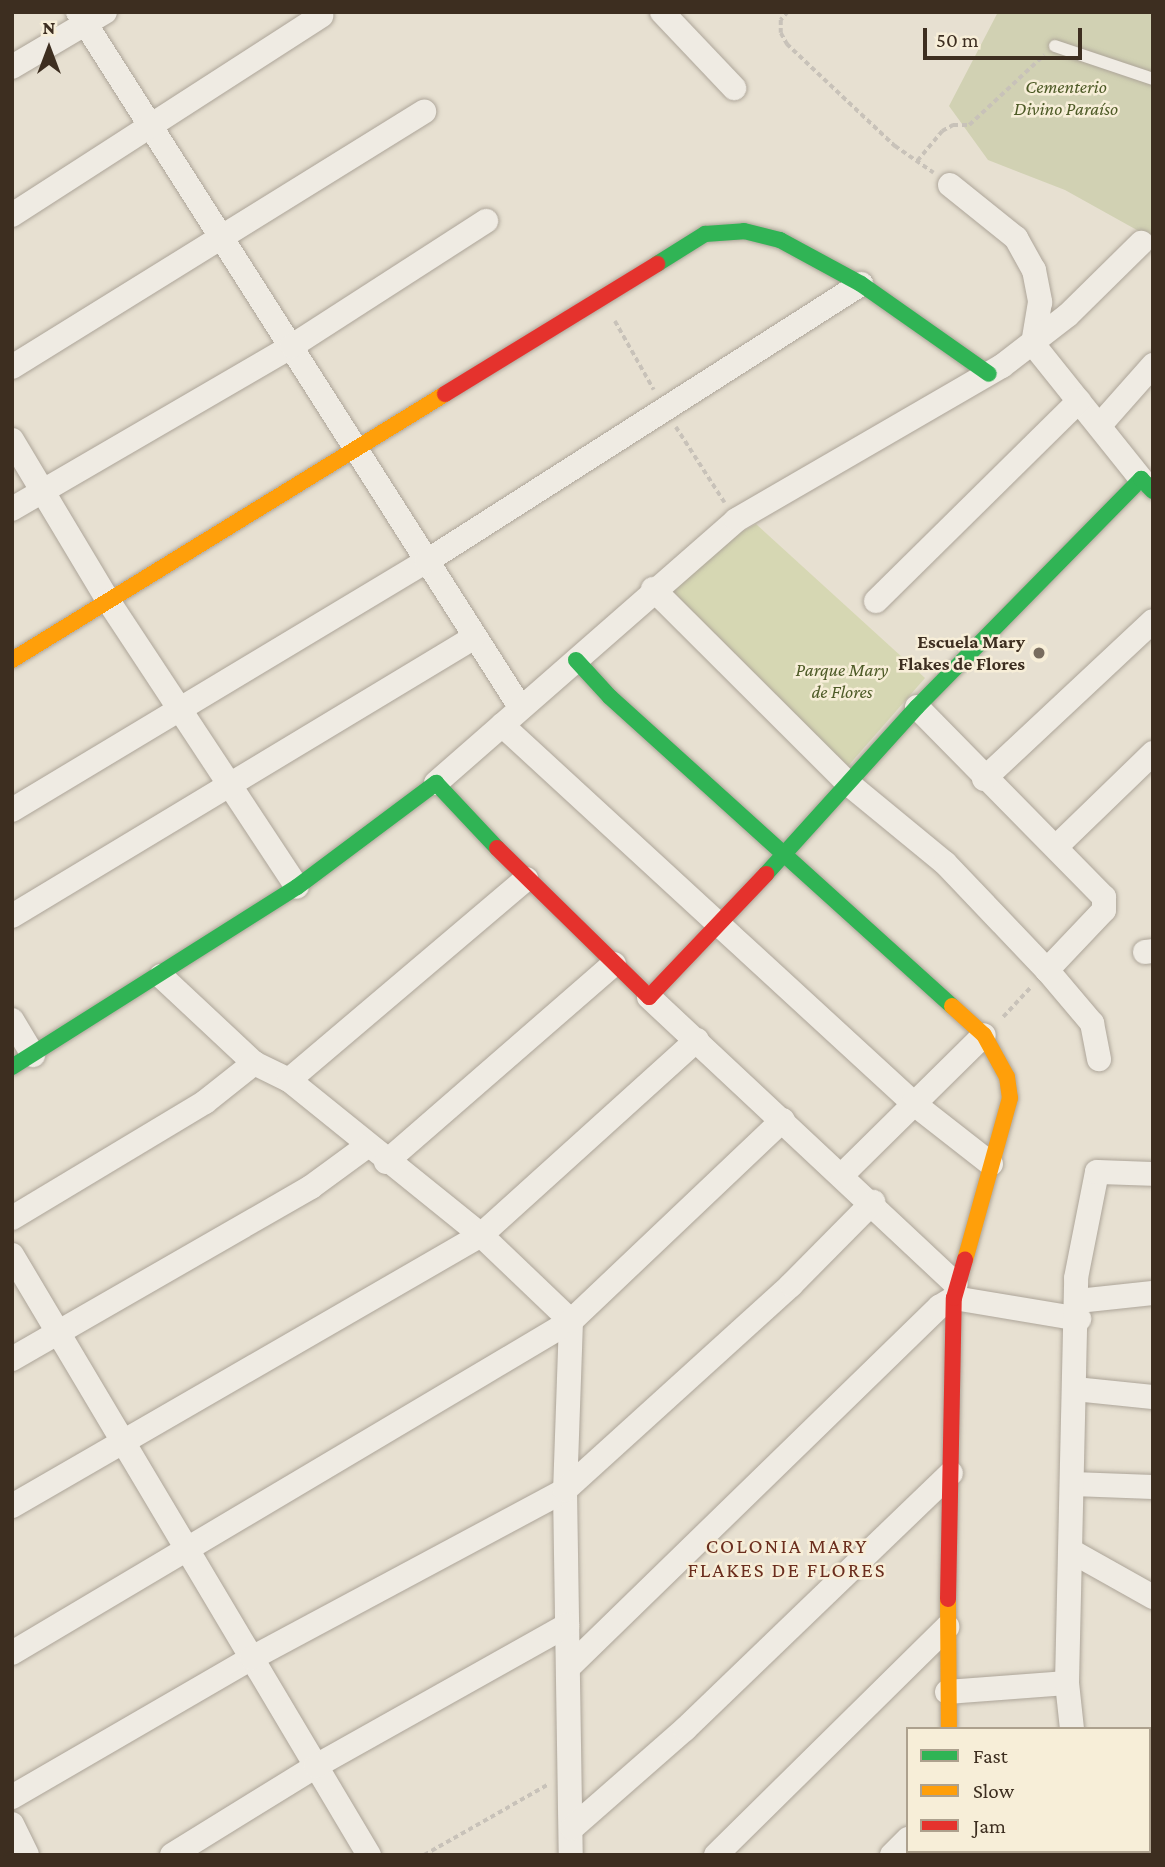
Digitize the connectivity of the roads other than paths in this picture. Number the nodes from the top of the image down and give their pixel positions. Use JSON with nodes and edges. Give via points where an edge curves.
{"nodes":[{"id":1,"x":662,"y":12,"type":"edge"},
{"id":2,"x":90,"y":16,"type":"edge"},
{"id":3,"x":321,"y":16,"type":"dead end"},
{"id":4,"x":1055,"y":46,"type":"road end"},
{"id":5,"x":12,"y":67,"type":"edge"},
{"id":6,"x":1153,"y":79,"type":"edge"},
{"id":7,"x":734,"y":88,"type":"dead end"},
{"id":8,"x":424,"y":112,"type":"dead end"},
{"id":9,"x":154,"y":126,"type":"junction"},
{"id":10,"x":950,"y":185,"type":"road end"},
{"id":11,"x":12,"y":215,"type":"edge"},
{"id":12,"x":486,"y":221,"type":"dead end"},
{"id":13,"x":222,"y":236,"type":"junction"},
{"id":14,"x":1140,"y":243,"type":"dead end"},
{"id":15,"x":861,"y":284,"type":"junction"},
{"id":16,"x":1033,"y":344,"type":"junction"},
{"id":17,"x":292,"y":346,"type":"junction"},
{"id":18,"x":1153,"y":365,"type":"edge"},
{"id":19,"x":12,"y":367,"type":"edge"},
{"id":20,"x":989,"y":374,"type":"junction"},
{"id":21,"x":1079,"y":401,"type":"junction"},
{"id":22,"x":1100,"y":425,"type":"junction"},
{"id":23,"x":12,"y":440,"type":"edge"},
{"id":24,"x":356,"y":451,"type":"junction"},
{"id":25,"x":1147,"y":485,"type":"edge"},
{"id":26,"x":43,"y":491,"type":"junction"},
{"id":27,"x":12,"y":509,"type":"edge"},
{"id":28,"x":427,"y":561,"type":"junction"},
{"id":29,"x":653,"y":589,"type":"junction"},
{"id":30,"x":876,"y":601,"type":"dead end"},
{"id":31,"x":109,"y":602,"type":"junction"},
{"id":32,"x":1153,"y":621,"type":"edge"},
{"id":33,"x":473,"y":638,"type":"junction"},
{"id":34,"x":12,"y":660,"type":"edge"},
{"id":35,"x":576,"y":660,"type":"junction"},
{"id":36,"x":520,"y":707,"type":"junction"},
{"id":37,"x":916,"y":707,"type":"junction"},
{"id":38,"x":181,"y":709,"type":"junction"},
{"id":39,"x":502,"y":725,"type":"junction"},
{"id":40,"x":1153,"y":753,"type":"edge"},
{"id":41,"x":984,"y":779,"type":"junction"},
{"id":42,"x":436,"y":783,"type":"junction"},
{"id":43,"x":850,"y":785,"type":"junction"},
{"id":44,"x":229,"y":787,"type":"junction"},
{"id":45,"x":12,"y":810,"type":"edge"},
{"id":46,"x":1056,"y":847,"type":"junction"},
{"id":47,"x":786,"y":853,"type":"junction"},
{"id":48,"x":526,"y":878,"type":"junction"},
{"id":49,"x":297,"y":887,"type":"junction"},
{"id":50,"x":12,"y":916,"type":"edge"},
{"id":51,"x":716,"y":925,"type":"junction"},
{"id":52,"x":614,"y":964,"type":"junction"},
{"id":53,"x":1047,"y":970,"type":"junction"},
{"id":54,"x":161,"y":976,"type":"junction"},
{"id":55,"x":649,"y":997,"type":"junction"},
{"id":56,"x":12,"y":1020,"type":"edge"},
{"id":57,"x":984,"y":1035,"type":"junction"},
{"id":58,"x":697,"y":1040,"type":"junction"},
{"id":59,"x":1099,"y":1059,"type":"dead end"},
{"id":60,"x":23,"y":1061,"type":"edge"},
{"id":61,"x":254,"y":1063,"type":"junction"},
{"id":62,"x":289,"y":1080,"type":"junction"},
{"id":63,"x":914,"y":1103,"type":"junction"},
{"id":64,"x":783,"y":1120,"type":"junction"},
{"id":65,"x":367,"y":1146,"type":"junction"},
{"id":66,"x":386,"y":1162,"type":"junction"},
{"id":67,"x":991,"y":1164,"type":"junction"},
{"id":68,"x":1153,"y":1174,"type":"edge"},
{"id":69,"x":842,"y":1175,"type":"junction"},
{"id":70,"x":873,"y":1202,"type":"junction"},
{"id":71,"x":12,"y":1219,"type":"edge"},
{"id":72,"x":481,"y":1236,"type":"junction"},
{"id":73,"x":12,"y":1255,"type":"edge"},
{"id":74,"x":955,"y":1291,"type":"junction"},
{"id":75,"x":1153,"y":1293,"type":"edge"},
{"id":76,"x":1078,"y":1310,"type":"junction"},
{"id":77,"x":570,"y":1321,"type":"junction"},
{"id":78,"x":59,"y":1332,"type":"junction"},
{"id":79,"x":12,"y":1359,"type":"edge"},
{"id":80,"x":1075,"y":1388,"type":"junction"},
{"id":81,"x":1153,"y":1398,"type":"edge"},
{"id":82,"x":124,"y":1442,"type":"junction"},
{"id":83,"x":951,"y":1474,"type":"junction"},
{"id":84,"x":1073,"y":1484,"type":"junction"},
{"id":85,"x":1153,"y":1488,"type":"edge"},
{"id":86,"x":565,"y":1490,"type":"junction"},
{"id":87,"x":12,"y":1506,"type":"edge"},
{"id":88,"x":188,"y":1551,"type":"junction"},
{"id":89,"x":1071,"y":1551,"type":"junction"},
{"id":90,"x":1153,"y":1597,"type":"edge"},
{"id":91,"x":567,"y":1625,"type":"junction"},
{"id":92,"x":947,"y":1627,"type":"junction"},
{"id":93,"x":12,"y":1653,"type":"edge"},
{"id":94,"x":252,"y":1658,"type":"junction"},
{"id":95,"x":568,"y":1668,"type":"junction"},
{"id":96,"x":1067,"y":1683,"type":"junction"},
{"id":97,"x":947,"y":1692,"type":"junction"},
{"id":98,"x":949,"y":1727,"type":"edge"},
{"id":99,"x":1072,"y":1727,"type":"edge"},
{"id":100,"x":316,"y":1766,"type":"junction"},
{"id":101,"x":12,"y":1797,"type":"edge"},
{"id":102,"x":12,"y":1824,"type":"edge"},
{"id":103,"x":572,"y":1828,"type":"junction"},
{"id":104,"x":906,"y":1841,"type":"edge"},
{"id":105,"x":27,"y":1855,"type":"edge"},
{"id":106,"x":172,"y":1855,"type":"edge"},
{"id":107,"x":369,"y":1855,"type":"edge"},
{"id":108,"x":571,"y":1855,"type":"edge"},
{"id":109,"x":716,"y":1855,"type":"edge"},
{"id":110,"x":892,"y":1855,"type":"edge"}],
"edges":[{"from":1,"to":7,"type":"street"},
{"from":2,"to":5,"type":"street"},
{"from":2,"to":9,"type":"street"},
{"from":3,"to":9,"type":"street"},
{"from":4,"to":6,"type":"lane"},
{"from":8,"to":13,"type":"street"},
{"from":9,"to":11,"type":"street"},
{"from":9,"to":13,"type":"street"},
{"from":10,"to":16,"type":"street","via":[[1016,238],[1034,270],[1040,302]]},
{"from":12,"to":17,"type":"street"},
{"from":13,"to":17,"type":"street"},
{"from":13,"to":19,"type":"street"},
{"from":14,"to":16,"type":"street"},
{"from":15,"to":20,"type":"street"},
{"from":15,"to":24,"type":"street","via":[[780,240],[744,231],[705,234]]},
{"from":15,"to":28,"type":"street"},
{"from":16,"to":20,"type":"street"},
{"from":16,"to":21,"type":"street"},
{"from":17,"to":24,"type":"street"},
{"from":17,"to":26,"type":"street"},
{"from":18,"to":22,"type":"street"},
{"from":20,"to":29,"type":"street","via":[[736,520]]},
{"from":21,"to":22,"type":"street"},
{"from":21,"to":30,"type":"street"},
{"from":22,"to":25,"type":"street"},
{"from":23,"to":26,"type":"street"},
{"from":24,"to":28,"type":"street"},
{"from":24,"to":31,"type":"street"},
{"from":25,"to":37,"type":"street"},
{"from":26,"to":27,"type":"street"},
{"from":26,"to":31,"type":"street"},
{"from":28,"to":33,"type":"street"},
{"from":28,"to":38,"type":"street"},
{"from":29,"to":35,"type":"street"},
{"from":29,"to":43,"type":"street"},
{"from":31,"to":34,"type":"street"},
{"from":31,"to":38,"type":"street"},
{"from":32,"to":41,"type":"street"},
{"from":33,"to":36,"type":"street"},
{"from":33,"to":44,"type":"street"},
{"from":35,"to":36,"type":"street"},
{"from":35,"to":47,"type":"street","via":[[610,697]]},
{"from":36,"to":39,"type":"street"},
{"from":37,"to":41,"type":"street"},
{"from":37,"to":43,"type":"street"},
{"from":38,"to":44,"type":"street"},
{"from":38,"to":45,"type":"street"},
{"from":39,"to":42,"type":"street"},
{"from":39,"to":51,"type":"street"},
{"from":40,"to":46,"type":"street"},
{"from":41,"to":46,"type":"street"},
{"from":42,"to":48,"type":"street"},
{"from":42,"to":49,"type":"street"},
{"from":43,"to":47,"type":"street"},
{"from":43,"to":53,"type":"street","via":[[945,863]]},
{"from":44,"to":49,"type":"street"},
{"from":44,"to":50,"type":"street"},
{"from":46,"to":53,"type":"street","via":[[1104,897],[1104,910]]},
{"from":47,"to":51,"type":"street"},
{"from":47,"to":57,"type":"street"},
{"from":48,"to":52,"type":"street"},
{"from":48,"to":62,"type":"street"},
{"from":49,"to":54,"type":"street"},
{"from":51,"to":55,"type":"street"},
{"from":51,"to":63,"type":"street"},
{"from":52,"to":55,"type":"street"},
{"from":52,"to":66,"type":"street"},
{"from":53,"to":59,"type":"street","via":[[1092,1024]]},
{"from":54,"to":60,"type":"street"},
{"from":54,"to":61,"type":"street"},
{"from":55,"to":58,"type":"street"},
{"from":56,"to":60,"type":"street"},
{"from":57,"to":63,"type":"street"},
{"from":57,"to":67,"type":"street","via":[[1007,1077],[1010,1098]]},
{"from":58,"to":64,"type":"street"},
{"from":58,"to":72,"type":"street"},
{"from":61,"to":62,"type":"street"},
{"from":61,"to":71,"type":"street","via":[[205,1102]]},
{"from":62,"to":65,"type":"street"},
{"from":63,"to":67,"type":"street"},
{"from":63,"to":69,"type":"street"},
{"from":64,"to":69,"type":"street"},
{"from":64,"to":77,"type":"street"},
{"from":65,"to":66,"type":"street"},
{"from":65,"to":78,"type":"street","via":[[311,1187]]},
{"from":66,"to":72,"type":"street"},
{"from":67,"to":74,"type":"street"},
{"from":68,"to":76,"type":"street","via":[[1097,1172],[1076,1278]]},
{"from":69,"to":70,"type":"street"},
{"from":70,"to":74,"type":"street"},
{"from":70,"to":86,"type":"street","via":[[791,1285]]},
{"from":72,"to":77,"type":"street"},
{"from":72,"to":82,"type":"street"},
{"from":73,"to":78,"type":"street"},
{"from":74,"to":76,"type":"street"},
{"from":74,"to":83,"type":"street"},
{"from":74,"to":95,"type":"street"},
{"from":75,"to":76,"type":"street"},
{"from":76,"to":80,"type":"street"},
{"from":77,"to":86,"type":"street"},
{"from":77,"to":88,"type":"street"},
{"from":78,"to":79,"type":"street"},
{"from":78,"to":82,"type":"street"},
{"from":80,"to":81,"type":"street"},
{"from":80,"to":84,"type":"street"},
{"from":82,"to":87,"type":"street"},
{"from":82,"to":88,"type":"street"},
{"from":83,"to":92,"type":"street"},
{"from":83,"to":103,"type":"street","via":[[685,1729]]},
{"from":84,"to":85,"type":"street"},
{"from":84,"to":89,"type":"street"},
{"from":86,"to":91,"type":"street"},
{"from":86,"to":94,"type":"street"},
{"from":88,"to":93,"type":"street"},
{"from":88,"to":94,"type":"street"},
{"from":89,"to":90,"type":"street"},
{"from":89,"to":96,"type":"street"},
{"from":91,"to":95,"type":"street"},
{"from":91,"to":100,"type":"street"},
{"from":92,"to":97,"type":"street"},
{"from":92,"to":109,"type":"street"},
{"from":94,"to":100,"type":"street"},
{"from":94,"to":101,"type":"street"},
{"from":95,"to":103,"type":"street"},
{"from":96,"to":97,"type":"street"},
{"from":96,"to":99,"type":"street"},
{"from":97,"to":98,"type":"street"},
{"from":100,"to":106,"type":"street"},
{"from":100,"to":107,"type":"street"},
{"from":102,"to":105,"type":"street"},
{"from":103,"to":108,"type":"street"},
{"from":104,"to":110,"type":"street"}]}
